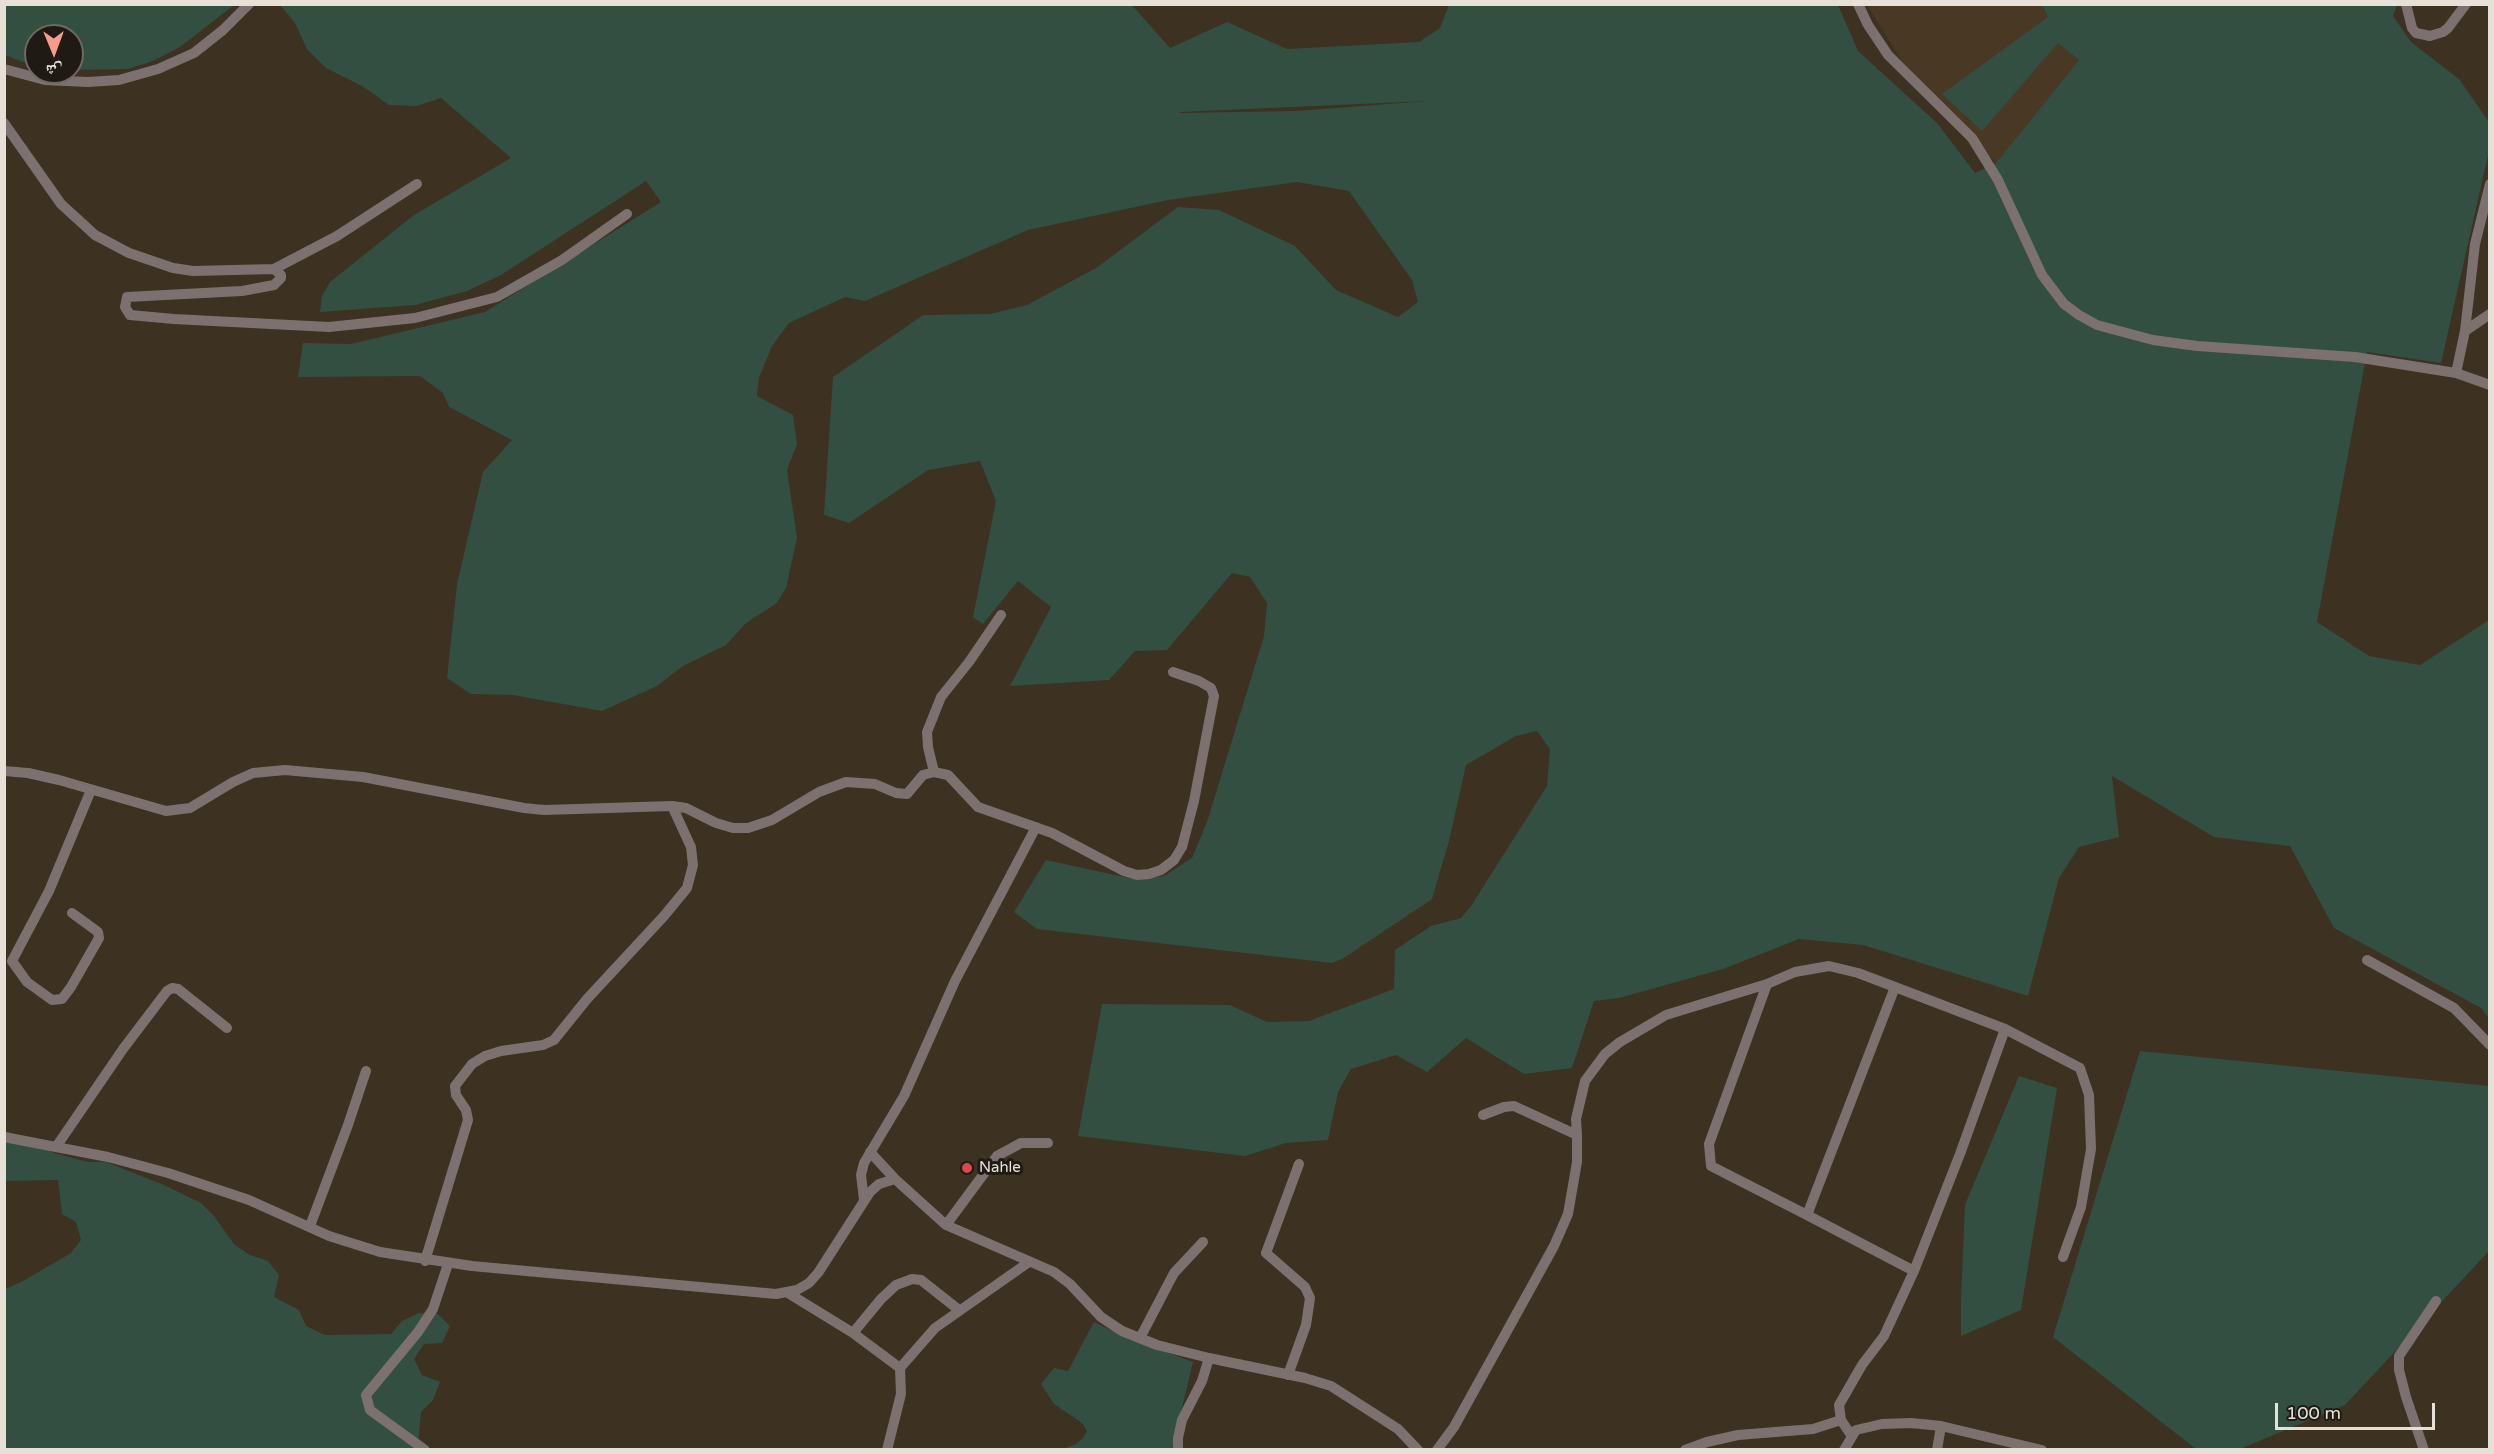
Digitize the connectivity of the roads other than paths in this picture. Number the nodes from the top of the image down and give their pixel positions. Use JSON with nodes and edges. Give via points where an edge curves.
{"nodes":[{"id":1,"x":249,"y":4,"type":"edge"},
{"id":2,"x":1858,"y":4,"type":"edge"},
{"id":3,"x":2406,"y":4,"type":"edge"},
{"id":4,"x":2466,"y":4,"type":"edge"},
{"id":5,"x":4,"y":69,"type":"edge"},
{"id":6,"x":4,"y":123,"type":"edge"},
{"id":7,"x":417,"y":184,"type":"dead end"},
{"id":8,"x":2490,"y":184,"type":"edge"},
{"id":9,"x":627,"y":214,"type":"dead end"},
{"id":10,"x":2490,"y":222,"type":"edge"},
{"id":11,"x":2475,"y":244,"type":"junction"},
{"id":12,"x":274,"y":269,"type":"junction"},
{"id":13,"x":2490,"y":314,"type":"edge"},
{"id":14,"x":2465,"y":331,"type":"junction"},
{"id":15,"x":2456,"y":373,"type":"junction"},
{"id":16,"x":2490,"y":385,"type":"edge"},
{"id":17,"x":1001,"y":615,"type":"dead end"},
{"id":18,"x":1173,"y":672,"type":"dead end"},
{"id":19,"x":4,"y":771,"type":"edge"},
{"id":20,"x":934,"y":772,"type":"junction"},
{"id":21,"x":91,"y":790,"type":"junction"},
{"id":22,"x":672,"y":806,"type":"junction"},
{"id":23,"x":1036,"y":827,"type":"junction"},
{"id":24,"x":72,"y":913,"type":"dead end"},
{"id":25,"x":2367,"y":960,"type":"dead end"},
{"id":26,"x":1767,"y":984,"type":"junction"},
{"id":27,"x":1895,"y":987,"type":"junction"},
{"id":28,"x":227,"y":1028,"type":"dead end"},
{"id":29,"x":2005,"y":1029,"type":"junction"},
{"id":30,"x":2490,"y":1045,"type":"edge"},
{"id":31,"x":366,"y":1071,"type":"dead end"},
{"id":32,"x":1483,"y":1115,"type":"dead end"},
{"id":33,"x":1576,"y":1135,"type":"junction"},
{"id":34,"x":4,"y":1137,"type":"edge"},
{"id":35,"x":1048,"y":1143,"type":"dead end"},
{"id":36,"x":56,"y":1147,"type":"junction"},
{"id":37,"x":870,"y":1152,"type":"junction"},
{"id":38,"x":1299,"y":1164,"type":"dead end"},
{"id":39,"x":895,"y":1179,"type":"junction"},
{"id":40,"x":864,"y":1200,"type":"junction"},
{"id":41,"x":1807,"y":1215,"type":"junction"},
{"id":42,"x":946,"y":1225,"type":"junction"},
{"id":43,"x":310,"y":1226,"type":"junction"},
{"id":44,"x":1203,"y":1242,"type":"dead end"},
{"id":45,"x":2063,"y":1257,"type":"dead end"},
{"id":46,"x":425,"y":1261,"type":"junction"},
{"id":47,"x":1029,"y":1262,"type":"junction"},
{"id":48,"x":448,"y":1264,"type":"junction"},
{"id":49,"x":1914,"y":1271,"type":"junction"},
{"id":50,"x":788,"y":1293,"type":"junction"},
{"id":51,"x":2436,"y":1301,"type":"dead end"},
{"id":52,"x":959,"y":1310,"type":"junction"},
{"id":53,"x":853,"y":1333,"type":"junction"},
{"id":54,"x":1140,"y":1338,"type":"junction"},
{"id":55,"x":1209,"y":1358,"type":"junction"},
{"id":56,"x":900,"y":1368,"type":"junction"},
{"id":57,"x":1288,"y":1375,"type":"junction"},
{"id":58,"x":1841,"y":1420,"type":"junction"},
{"id":59,"x":1941,"y":1426,"type":"junction"},
{"id":60,"x":1851,"y":1435,"type":"junction"},
{"id":61,"x":425,"y":1449,"type":"edge"},
{"id":62,"x":887,"y":1449,"type":"edge"},
{"id":63,"x":1178,"y":1449,"type":"edge"},
{"id":64,"x":1418,"y":1449,"type":"edge"},
{"id":65,"x":1437,"y":1449,"type":"edge"},
{"id":66,"x":1685,"y":1449,"type":"edge"},
{"id":67,"x":1844,"y":1449,"type":"edge"},
{"id":68,"x":1937,"y":1449,"type":"edge"},
{"id":69,"x":2042,"y":1449,"type":"edge"},
{"id":70,"x":2424,"y":1449,"type":"edge"}],
"edges":[{"from":1,"to":5,"type":"street","via":[[194,53],[119,80],[45,80]]},
{"from":2,"to":15,"type":"street","via":[[1888,55],[1972,138],[1998,180],[2042,275],[2064,304],[2079,315],[2097,325],[2153,340],[2355,357]]},
{"from":3,"to":4,"type":"street","via":[[2408,21],[2416,33],[2430,36],[2448,28]]},
{"from":6,"to":12,"type":"street","via":[[61,204],[95,235],[129,253],[173,268]]},
{"from":7,"to":12,"type":"street","via":[[337,236]]},
{"from":8,"to":11,"type":"street"},
{"from":9,"to":12,"type":"street","via":[[562,261],[497,297],[415,318],[329,327],[130,315],[125,307],[127,297],[242,291],[274,285],[281,278]]},
{"from":10,"to":11,"type":"street"},
{"from":11,"to":14,"type":"street"},
{"from":13,"to":14,"type":"street"},
{"from":14,"to":15,"type":"street"},
{"from":15,"to":16,"type":"street"},
{"from":17,"to":20,"type":"street","via":[[941,697],[927,732]]},
{"from":18,"to":23,"type":"street","via":[[1211,688],[1214,696],[1190,818],[1174,860],[1161,870],[1137,875]]},
{"from":19,"to":21,"type":"street","via":[[28,773]]},
{"from":20,"to":22,"type":"street","via":[[923,775],[907,794],[875,784],[846,782],[748,828],[733,828]]},
{"from":20,"to":23,"type":"street","via":[[948,775],[978,807]]},
{"from":21,"to":22,"type":"street","via":[[176,812],[253,773],[285,770],[363,777],[544,810]]},
{"from":21,"to":24,"type":"street","via":[[50,891],[12,961],[27,982],[52,1000],[62,999],[99,938],[98,932]]},
{"from":22,"to":46,"type":"street","via":[[691,847],[693,865],[687,888],[554,1040],[485,1056],[472,1064],[455,1086],[468,1120]]},
{"from":23,"to":37,"type":"street","via":[[955,981],[904,1096]]},
{"from":25,"to":30,"type":"street","via":[[2454,1008]]},
{"from":26,"to":27,"type":"street","via":[[1795,972],[1829,966]]},
{"from":26,"to":33,"type":"street","via":[[1666,1015],[1620,1042],[1605,1054],[1585,1081]]},
{"from":26,"to":41,"type":"street","via":[[1709,1144],[1711,1166]]},
{"from":27,"to":29,"type":"street"},
{"from":27,"to":41,"type":"street"},
{"from":28,"to":36,"type":"street","via":[[178,989],[167,991]]},
{"from":29,"to":45,"type":"street","via":[[2080,1068],[2089,1095],[2091,1149],[2080,1206]]},
{"from":29,"to":49,"type":"street"},
{"from":31,"to":43,"type":"street"},
{"from":32,"to":33,"type":"street","via":[[1514,1106]]},
{"from":33,"to":65,"type":"street","via":[[1573,1193],[1562,1230],[1454,1427]]},
{"from":34,"to":36,"type":"street"},
{"from":35,"to":42,"type":"street","via":[[1021,1143],[997,1156]]},
{"from":36,"to":43,"type":"street","via":[[108,1157],[204,1185]]},
{"from":37,"to":39,"type":"street"},
{"from":37,"to":40,"type":"street","via":[[861,1175]]},
{"from":38,"to":57,"type":"street","via":[[1266,1253],[1305,1287],[1310,1298],[1306,1325]]},
{"from":39,"to":40,"type":"street","via":[[879,1184]]},
{"from":39,"to":42,"type":"street"},
{"from":40,"to":50,"type":"street","via":[[818,1273],[809,1283]]},
{"from":41,"to":49,"type":"street"},
{"from":42,"to":47,"type":"street"},
{"from":43,"to":46,"type":"street","via":[[348,1243]]},
{"from":44,"to":54,"type":"street","via":[[1174,1273]]},
{"from":46,"to":48,"type":"street"},
{"from":47,"to":52,"type":"street"},
{"from":47,"to":54,"type":"street","via":[[1054,1272],[1108,1322]]},
{"from":48,"to":50,"type":"street"},
{"from":48,"to":61,"type":"street","via":[[433,1309],[366,1395],[370,1410]]},
{"from":49,"to":58,"type":"street","via":[[1884,1336],[1839,1405]]},
{"from":50,"to":53,"type":"street"},
{"from":51,"to":70,"type":"street","via":[[2399,1356],[2406,1397]]},
{"from":52,"to":53,"type":"street","via":[[921,1280],[912,1279],[888,1292]]},
{"from":52,"to":56,"type":"street","via":[[935,1328]]},
{"from":53,"to":56,"type":"street"},
{"from":54,"to":55,"type":"street"},
{"from":55,"to":57,"type":"street"},
{"from":55,"to":63,"type":"street","via":[[1182,1420]]},
{"from":56,"to":62,"type":"street","via":[[901,1394]]},
{"from":57,"to":64,"type":"street","via":[[1338,1390],[1398,1429]]},
{"from":58,"to":60,"type":"street"},
{"from":58,"to":66,"type":"street","via":[[1813,1429],[1738,1435]]},
{"from":59,"to":60,"type":"street","via":[[1882,1424],[1856,1430]]},
{"from":59,"to":68,"type":"street"},
{"from":59,"to":69,"type":"street"},
{"from":60,"to":67,"type":"street"}]}
